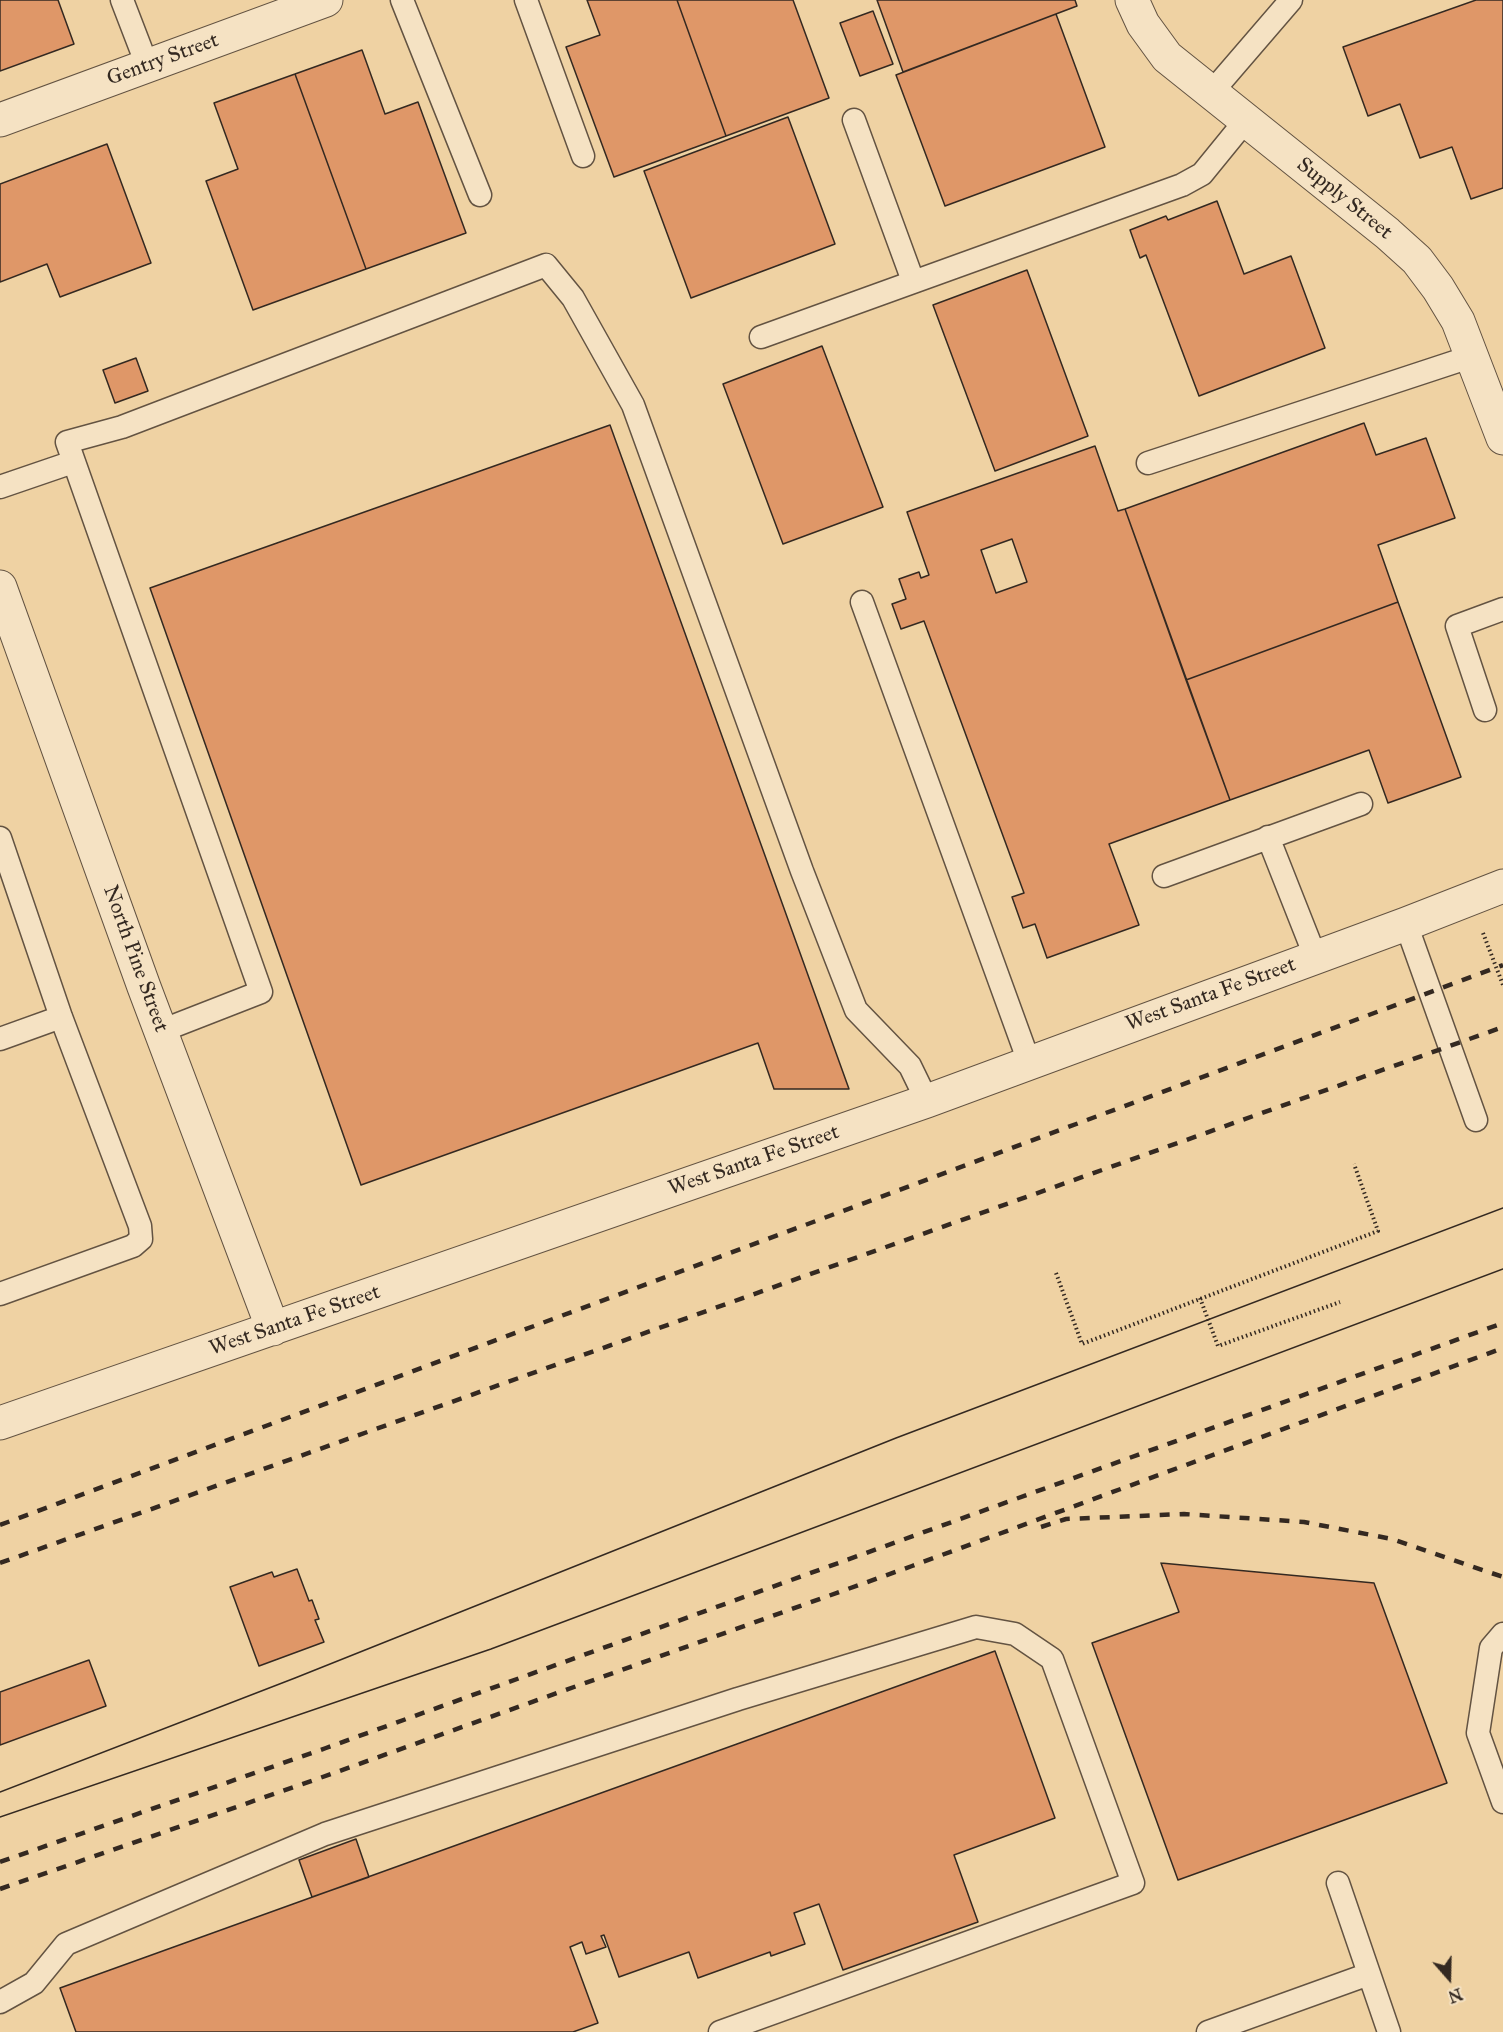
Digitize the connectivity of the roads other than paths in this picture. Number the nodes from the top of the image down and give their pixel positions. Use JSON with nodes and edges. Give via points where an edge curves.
{"nodes":[{"id":1,"x":122,"y":0,"type":"edge"},
{"id":2,"x":326,"y":0,"type":"edge"},
{"id":3,"x":402,"y":0,"type":"edge"},
{"id":4,"x":526,"y":0,"type":"edge"},
{"id":5,"x":1132,"y":0,"type":"edge"},
{"id":6,"x":1291,"y":0,"type":"edge"},
{"id":7,"x":147,"y":65,"type":"junction"},
{"id":8,"x":1211,"y":93,"type":"junction"},
{"id":9,"x":0,"y":120,"type":"edge"},
{"id":10,"x":854,"y":120,"type":"dead end"},
{"id":11,"x":1246,"y":120,"type":"junction"},
{"id":12,"x":583,"y":156,"type":"dead end"},
{"id":13,"x":480,"y":195,"type":"dead end"},
{"id":14,"x":913,"y":281,"type":"junction"},
{"id":15,"x":761,"y":337,"type":"dead end"},
{"id":16,"x":1473,"y":356,"type":"junction"},
{"id":17,"x":1503,"y":438,"type":"edge"},
{"id":18,"x":73,"y":462,"type":"junction"},
{"id":19,"x":1148,"y":463,"type":"dead end"},
{"id":20,"x":0,"y":487,"type":"edge"},
{"id":21,"x":0,"y":587,"type":"edge"},
{"id":22,"x":862,"y":602,"type":"dead end"},
{"id":23,"x":1503,"y":609,"type":"edge"},
{"id":24,"x":1485,"y":711,"type":"dead end"},
{"id":25,"x":1360,"y":804,"type":"dead end"},
{"id":26,"x":1268,"y":837,"type":"junction"},
{"id":27,"x":0,"y":838,"type":"edge"},
{"id":28,"x":1164,"y":876,"type":"dead end"},
{"id":29,"x":1503,"y":886,"type":"edge"},
{"id":30,"x":1406,"y":924,"type":"junction"},
{"id":31,"x":1315,"y":956,"type":"junction"},
{"id":32,"x":61,"y":1017,"type":"junction"},
{"id":33,"x":161,"y":1031,"type":"junction"},
{"id":34,"x":0,"y":1039,"type":"edge"},
{"id":35,"x":1029,"y":1062,"type":"junction"},
{"id":36,"x":927,"y":1101,"type":"junction"},
{"id":37,"x":1476,"y":1119,"type":"dead end"},
{"id":38,"x":0,"y":1294,"type":"edge"},
{"id":39,"x":273,"y":1329,"type":"junction"},
{"id":40,"x":0,"y":1424,"type":"edge"},
{"id":41,"x":1503,"y":1634,"type":"edge"},
{"id":42,"x":1503,"y":1802,"type":"edge"},
{"id":43,"x":1338,"y":1883,"type":"dead end"},
{"id":44,"x":1369,"y":1974,"type":"junction"},
{"id":45,"x":0,"y":2002,"type":"edge"},
{"id":46,"x":720,"y":2032,"type":"edge"},
{"id":47,"x":1208,"y":2032,"type":"edge"},
{"id":48,"x":1389,"y":2032,"type":"edge"}],
"edges":[{"from":1,"to":7,"type":"lane"},
{"from":2,"to":7,"type":"street","name":"Gentry Street"},
{"from":3,"to":13,"type":"lane"},
{"from":4,"to":12,"type":"lane"},
{"from":5,"to":8,"type":"street","name":"Supply Street","via":[[1143,24],[1167,57]]},
{"from":6,"to":8,"type":"lane"},
{"from":7,"to":9,"type":"street","name":"Gentry Street"},
{"from":8,"to":11,"type":"street","name":"Supply Street"},
{"from":10,"to":14,"type":"lane"},
{"from":11,"to":14,"type":"lane","via":[[1202,174],[1182,185]]},
{"from":11,"to":16,"type":"street","name":"Supply Street","via":[[1417,260],[1458,321]]},
{"from":14,"to":15,"type":"lane"},
{"from":16,"to":17,"type":"street","name":"Supply Street"},
{"from":16,"to":19,"type":"lane"},
{"from":18,"to":20,"type":"lane"},
{"from":18,"to":33,"type":"lane","via":[[261,992]]},
{"from":18,"to":36,"type":"lane","via":[[67,442],[122,427],[546,265],[573,298],[633,405],[856,1010],[910,1066]]},
{"from":21,"to":33,"type":"street","name":"North Pine Street"},
{"from":22,"to":35,"type":"lane"},
{"from":23,"to":24,"type":"lane","via":[[1457,626]]},
{"from":25,"to":26,"type":"lane"},
{"from":26,"to":28,"type":"lane"},
{"from":26,"to":31,"type":"lane"},
{"from":27,"to":32,"type":"lane"},
{"from":29,"to":30,"type":"street","name":"West Santa Fe Street"},
{"from":30,"to":31,"type":"street","name":"West Santa Fe Street"},
{"from":30,"to":37,"type":"lane"},
{"from":31,"to":35,"type":"street","name":"West Santa Fe Street"},
{"from":32,"to":34,"type":"lane"},
{"from":32,"to":38,"type":"lane","via":[[140,1226],[141,1239],[133,1246]]},
{"from":33,"to":39,"type":"street","name":"North Pine Street"},
{"from":35,"to":36,"type":"street","name":"West Santa Fe Street"},
{"from":36,"to":39,"type":"street","name":"West Santa Fe Street"},
{"from":39,"to":40,"type":"street","name":"West Santa Fe Street"},
{"from":41,"to":42,"type":"lane","via":[[1491,1648],[1478,1733]]},
{"from":43,"to":44,"type":"lane"},
{"from":44,"to":47,"type":"lane"},
{"from":44,"to":48,"type":"lane"},
{"from":45,"to":46,"type":"lane","via":[[34,1983],[66,1944],[325,1834],[727,1702],[976,1627],[1015,1634],[1052,1659],[1133,1883]]}]}
